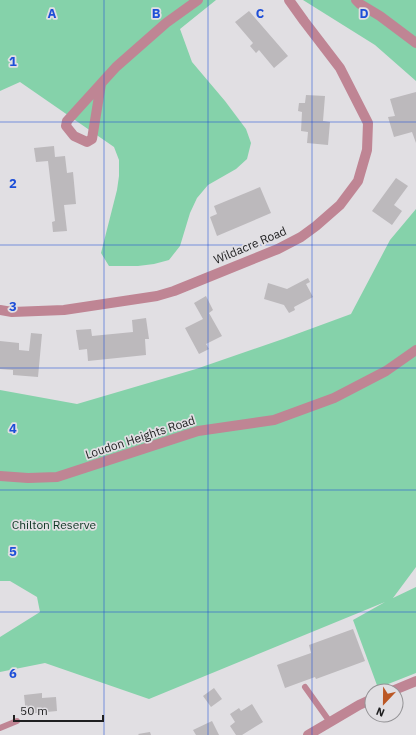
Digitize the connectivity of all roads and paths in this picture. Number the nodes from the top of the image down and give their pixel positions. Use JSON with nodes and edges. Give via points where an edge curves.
{"nodes":[{"id":1,"x":198,"y":0,"type":"edge"},
{"id":2,"x":289,"y":0,"type":"edge"},
{"id":3,"x":356,"y":0,"type":"edge"},
{"id":4,"x":416,"y":43,"type":"edge"},
{"id":5,"x":101,"y":84,"type":"junction"},
{"id":6,"x":0,"y":310,"type":"edge"},
{"id":7,"x":416,"y":350,"type":"edge"},
{"id":8,"x":0,"y":476,"type":"edge"},
{"id":9,"x":416,"y":681,"type":"edge"},
{"id":10,"x":404,"y":686,"type":"edge"},
{"id":11,"x":304,"y":687,"type":"dead end"},
{"id":12,"x":364,"y":703,"type":"edge"},
{"id":13,"x":17,"y":721,"type":"dead end"},
{"id":14,"x":330,"y":722,"type":"junction"},
{"id":15,"x":0,"y":728,"type":"edge"},
{"id":16,"x":308,"y":735,"type":"edge"}],
"edges":[{"from":1,"to":5,"type":"street","via":[[166,23],[116,66]]},
{"from":2,"to":6,"type":"street","name":"Wildacre Road","via":[[340,68],[368,123],[367,150],[358,181],[340,206],[301,237],[278,249],[174,291],[157,296],[64,310]]},
{"from":3,"to":4,"type":"street"},
{"from":5,"to":5,"type":"street","via":[[92,139],[87,142],[74,136],[66,126]]},
{"from":7,"to":8,"type":"street","name":"Loudon Heights Road","via":[[386,371],[334,398],[274,420],[198,431],[57,477]]},
{"from":9,"to":10,"type":"street"},
{"from":11,"to":14,"type":"lane"},
{"from":12,"to":14,"type":"street"},
{"from":13,"to":15,"type":"lane"},
{"from":14,"to":16,"type":"street"}]}
